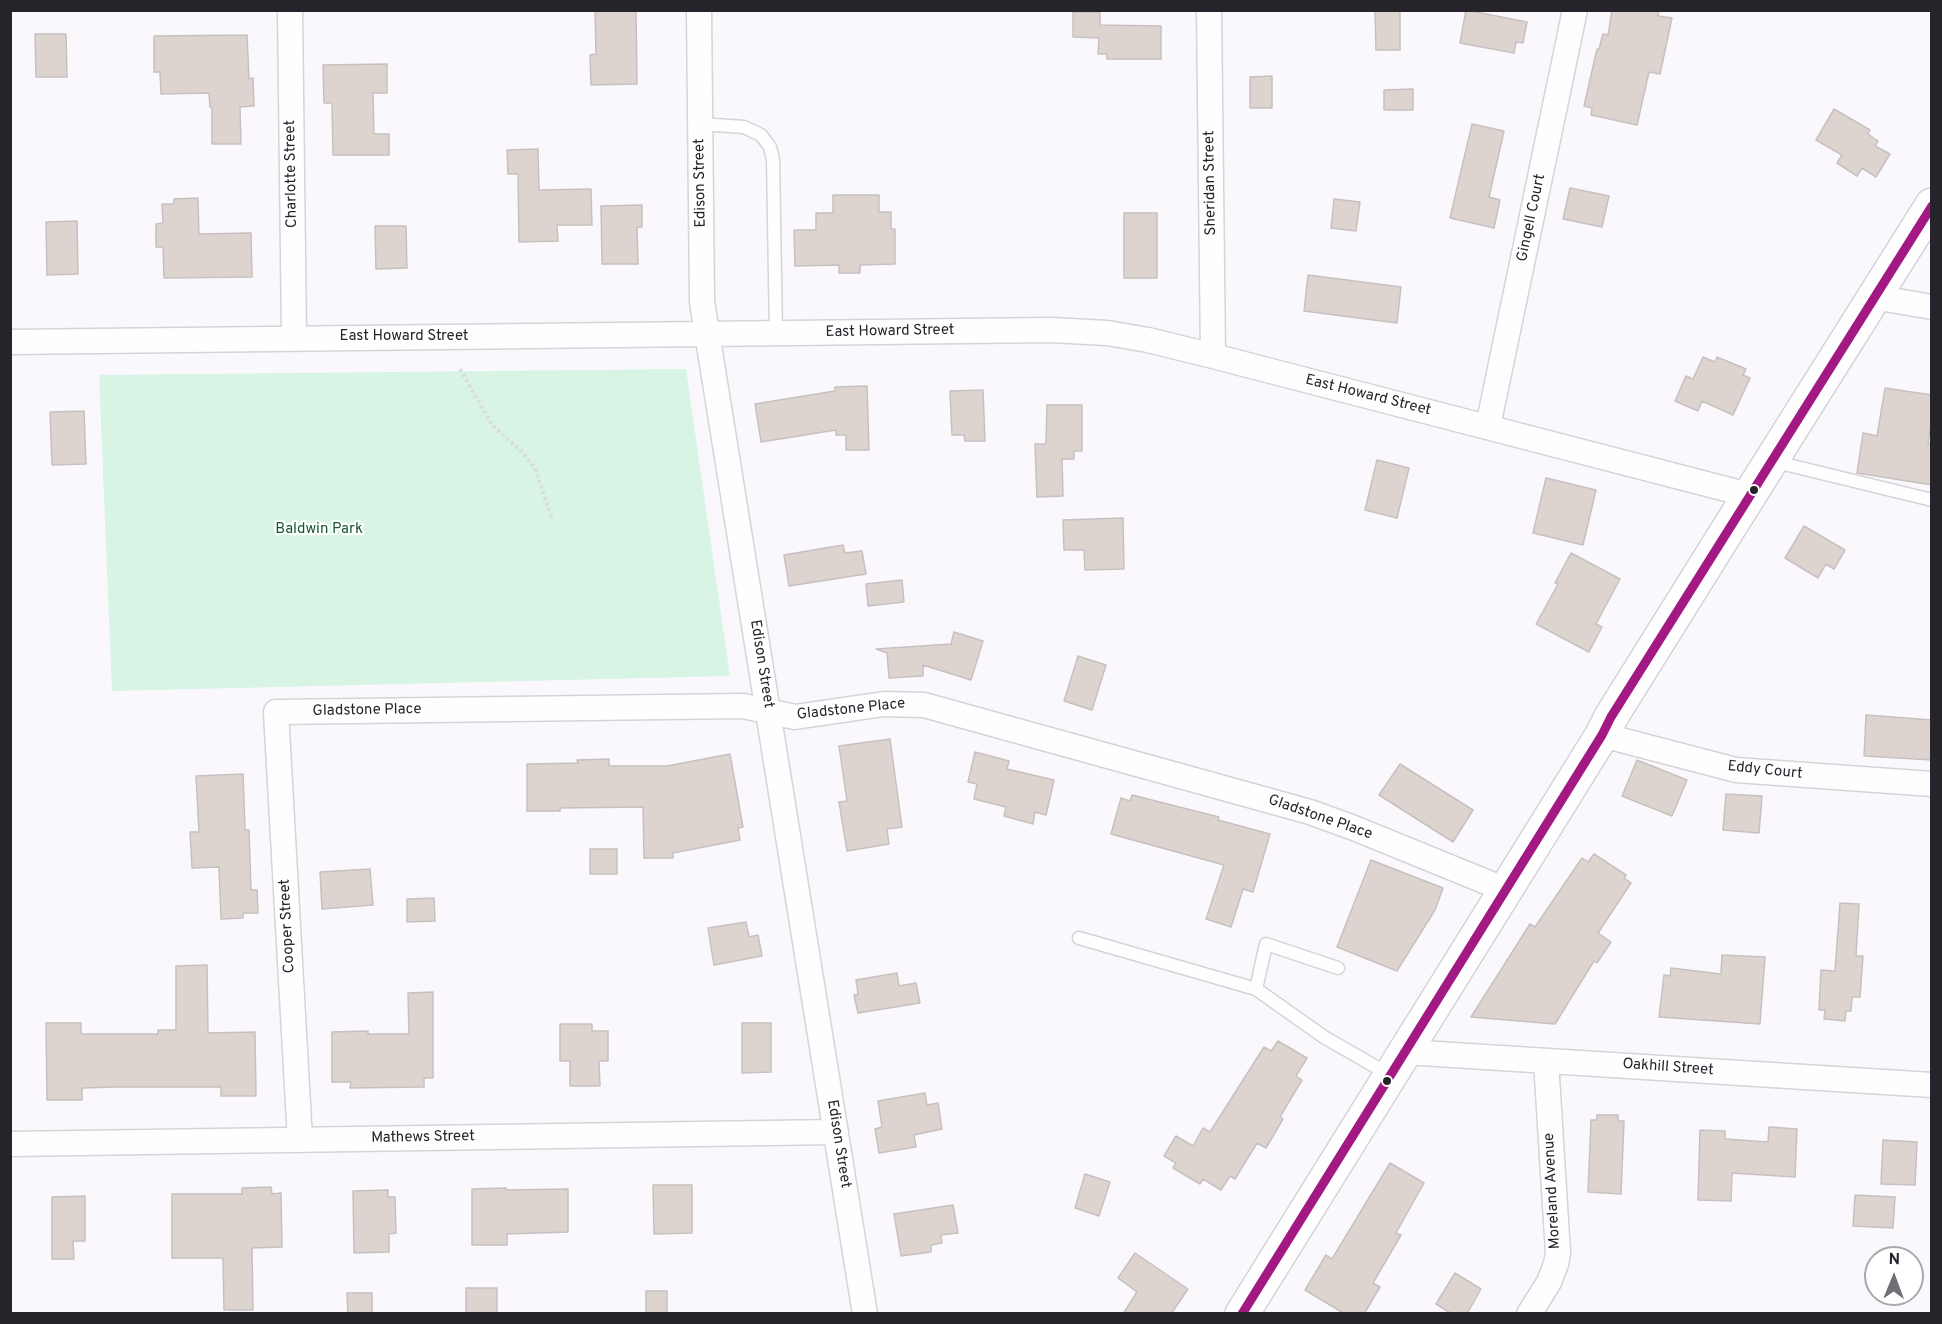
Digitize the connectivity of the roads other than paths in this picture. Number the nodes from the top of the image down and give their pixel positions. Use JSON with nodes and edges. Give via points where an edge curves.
{"nodes":[{"id":1,"x":290,"y":10,"type":"edge"},
{"id":2,"x":699,"y":10,"type":"edge"},
{"id":3,"x":1209,"y":10,"type":"edge"},
{"id":4,"x":1575,"y":10,"type":"edge"},
{"id":5,"x":700,"y":124,"type":"junction"},
{"id":6,"x":1932,"y":205,"type":"edge"},
{"id":7,"x":1874,"y":297,"type":"junction"},
{"id":8,"x":1932,"y":307,"type":"edge"},
{"id":9,"x":776,"y":334,"type":"junction"},
{"id":10,"x":708,"y":335,"type":"junction"},
{"id":11,"x":294,"y":338,"type":"junction"},
{"id":12,"x":10,"y":342,"type":"edge"},
{"id":13,"x":1213,"y":356,"type":"junction"},
{"id":14,"x":1488,"y":426,"type":"junction"},
{"id":15,"x":1771,"y":460,"type":"junction"},
{"id":16,"x":1749,"y":495,"type":"junction"},
{"id":17,"x":1932,"y":500,"type":"edge"},
{"id":18,"x":769,"y":711,"type":"junction"},
{"id":19,"x":276,"y":712,"type":"joint"},
{"id":20,"x":1602,"y":735,"type":"junction"},
{"id":21,"x":1932,"y":784,"type":"edge"},
{"id":22,"x":1506,"y":890,"type":"junction"},
{"id":23,"x":1079,"y":938,"type":"dead end"},
{"id":24,"x":1338,"y":968,"type":"dead end"},
{"id":25,"x":1256,"y":989,"type":"junction"},
{"id":26,"x":1546,"y":1061,"type":"junction"},
{"id":27,"x":1398,"y":1064,"type":"junction"},
{"id":28,"x":1932,"y":1085,"type":"edge"},
{"id":29,"x":836,"y":1132,"type":"junction"},
{"id":30,"x":300,"y":1140,"type":"junction"},
{"id":31,"x":10,"y":1144,"type":"edge"},
{"id":32,"x":865,"y":1314,"type":"edge"},
{"id":33,"x":1242,"y":1314,"type":"edge"},
{"id":34,"x":1529,"y":1314,"type":"edge"}],
"edges":[{"from":1,"to":11,"type":"street","name":"Charlotte Street"},
{"from":2,"to":5,"type":"street","name":"Edison Street"},
{"from":3,"to":13,"type":"street","name":"Sheridan Street"},
{"from":4,"to":14,"type":"street","name":"Gingell Court"},
{"from":5,"to":9,"type":"lane","via":[[744,127],[761,135],[770,147]]},
{"from":5,"to":10,"type":"street","name":"Edison Street","via":[[702,302]]},
{"from":6,"to":7,"type":"main road"},
{"from":7,"to":8,"type":"street"},
{"from":7,"to":15,"type":"main road"},
{"from":9,"to":10,"type":"street","name":"East Howard Street"},
{"from":9,"to":13,"type":"street","name":"East Howard Street","via":[[1079,331],[1134,337]]},
{"from":10,"to":11,"type":"street","name":"East Howard Street"},
{"from":10,"to":18,"type":"street","name":"Edison Street"},
{"from":11,"to":12,"type":"street","name":"East Howard Street"},
{"from":13,"to":14,"type":"street","name":"East Howard Street"},
{"from":14,"to":16,"type":"street","name":"East Howard Street"},
{"from":15,"to":16,"type":"main road"},
{"from":15,"to":17,"type":"lane"},
{"from":16,"to":20,"type":"main road"},
{"from":18,"to":19,"type":"street","name":"Gladstone Place","via":[[743,706]]},
{"from":18,"to":22,"type":"street","name":"Gladstone Place","via":[[795,717],[884,704],[936,708],[1310,812]]},
{"from":18,"to":29,"type":"street","name":"Edison Street"},
{"from":19,"to":30,"type":"street","name":"Cooper Street"},
{"from":20,"to":21,"type":"street","name":"Eddy Court","via":[[1736,770]]},
{"from":20,"to":22,"type":"main road"},
{"from":22,"to":27,"type":"main road"},
{"from":23,"to":25,"type":"lane"},
{"from":24,"to":25,"type":"lane","via":[[1266,944]]},
{"from":25,"to":27,"type":"lane","via":[[1324,1037]]},
{"from":26,"to":27,"type":"street","name":"Oakhill Street"},
{"from":26,"to":28,"type":"street","name":"Oakhill Street"},
{"from":26,"to":34,"type":"street","name":"Moreland Avenue","via":[[1558,1253],[1549,1282]]},
{"from":27,"to":33,"type":"main road"},
{"from":29,"to":30,"type":"street","name":"Mathews Street"},
{"from":29,"to":32,"type":"street","name":"Edison Street"},
{"from":30,"to":31,"type":"street","name":"Mathews Street"}]}
